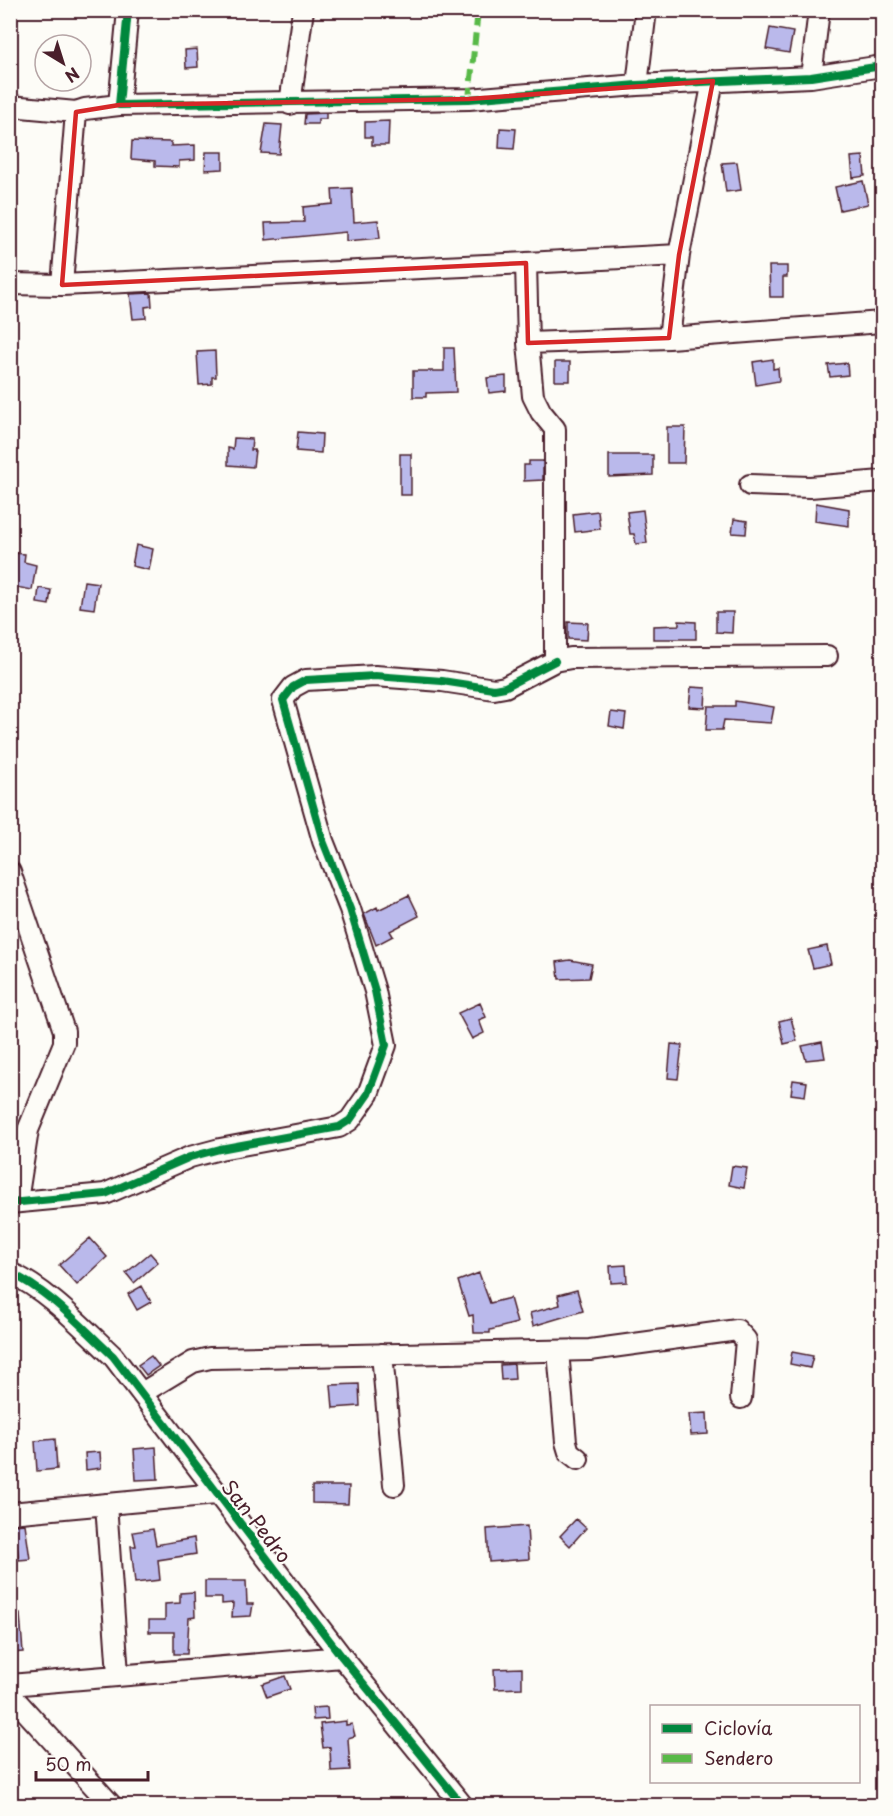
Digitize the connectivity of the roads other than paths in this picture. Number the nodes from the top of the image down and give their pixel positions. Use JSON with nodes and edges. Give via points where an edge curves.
{"nodes":[{"id":1,"x":128,"y":10,"type":"edge"},
{"id":2,"x":303,"y":10,"type":"edge"},
{"id":3,"x":646,"y":10,"type":"edge"},
{"id":4,"x":819,"y":10,"type":"edge"},
{"id":5,"x":882,"y":66,"type":"edge"},
{"id":6,"x":811,"y":77,"type":"junction"},
{"id":7,"x":713,"y":81,"type":"junction"},
{"id":8,"x":637,"y":85,"type":"junction"},
{"id":9,"x":290,"y":104,"type":"junction"},
{"id":10,"x":119,"y":105,"type":"junction"},
{"id":11,"x":10,"y":106,"type":"edge"},
{"id":12,"x":76,"y":112,"type":"junction"},
{"id":13,"x":679,"y":255,"type":"junction"},
{"id":14,"x":526,"y":262,"type":"junction"},
{"id":15,"x":10,"y":284,"type":"edge"},
{"id":16,"x":62,"y":285,"type":"junction"},
{"id":17,"x":882,"y":322,"type":"edge"},
{"id":18,"x":669,"y":338,"type":"junction"},
{"id":19,"x":528,"y":343,"type":"junction"},
{"id":20,"x":882,"y":481,"type":"edge"},
{"id":21,"x":750,"y":485,"type":"dead end"},
{"id":22,"x":827,"y":657,"type":"dead end"},
{"id":23,"x":555,"y":661,"type":"junction"},
{"id":24,"x":10,"y":872,"type":"edge"},
{"id":25,"x":14,"y":1202,"type":"edge"},
{"id":26,"x":10,"y":1255,"type":"edge"},
{"id":27,"x":16,"y":1275,"type":"edge"},
{"id":28,"x":558,"y":1352,"type":"junction"},
{"id":29,"x":382,"y":1354,"type":"junction"},
{"id":30,"x":142,"y":1393,"type":"junction"},
{"id":31,"x":741,"y":1398,"type":"dead end"},
{"id":32,"x":578,"y":1459,"type":"dead end"},
{"id":33,"x":394,"y":1485,"type":"dead end"},
{"id":34,"x":216,"y":1494,"type":"junction"},
{"id":35,"x":105,"y":1504,"type":"junction"},
{"id":36,"x":10,"y":1513,"type":"edge"},
{"id":37,"x":342,"y":1657,"type":"junction"},
{"id":38,"x":118,"y":1674,"type":"junction"},
{"id":39,"x":10,"y":1685,"type":"edge"},
{"id":40,"x":10,"y":1694,"type":"edge"},
{"id":41,"x":112,"y":1806,"type":"edge"},
{"id":42,"x":463,"y":1806,"type":"edge"}],
"edges":[{"from":1,"to":10,"type":"street"},
{"from":2,"to":9,"type":"street"},
{"from":3,"to":8,"type":"street"},
{"from":4,"to":6,"type":"street"},
{"from":5,"to":6,"type":"street"},
{"from":6,"to":7,"type":"street"},
{"from":7,"to":8,"type":"street"},
{"from":7,"to":13,"type":"street"},
{"from":8,"to":9,"type":"street","via":[[469,99]]},
{"from":9,"to":10,"type":"street"},
{"from":10,"to":12,"type":"street"},
{"from":11,"to":12,"type":"street"},
{"from":12,"to":16,"type":"street"},
{"from":13,"to":14,"type":"street"},
{"from":13,"to":18,"type":"street"},
{"from":14,"to":16,"type":"street"},
{"from":14,"to":19,"type":"street"},
{"from":15,"to":16,"type":"street"},
{"from":17,"to":18,"type":"street"},
{"from":18,"to":19,"type":"street"},
{"from":19,"to":23,"type":"street","via":[[533,396],[555,429]]},
{"from":20,"to":21,"type":"street","via":[[810,487]]},
{"from":22,"to":23,"type":"street"},
{"from":23,"to":25,"type":"street","via":[[494,689],[442,681],[363,677],[306,680],[293,687],[283,700],[323,841],[350,909],[375,991],[386,1045],[368,1094],[350,1120],[339,1127],[190,1157],[105,1194]]},
{"from":24,"to":25,"type":"street","via":[[64,1030],[64,1043],[28,1130]]},
{"from":26,"to":27,"type":"street"},
{"from":27,"to":30,"type":"street","name":"San Pedro","via":[[113,1356]]},
{"from":28,"to":29,"type":"street"},
{"from":28,"to":31,"type":"street","via":[[737,1330],[747,1340]]},
{"from":28,"to":32,"type":"street","via":[[566,1442],[569,1452]]},
{"from":29,"to":30,"type":"street","via":[[210,1358],[193,1362]]},
{"from":29,"to":33,"type":"street"},
{"from":30,"to":34,"type":"street","name":"San Pedro"},
{"from":34,"to":35,"type":"street"},
{"from":34,"to":37,"type":"street","name":"San Pedro"},
{"from":35,"to":36,"type":"street"},
{"from":35,"to":38,"type":"street"},
{"from":37,"to":38,"type":"street"},
{"from":37,"to":42,"type":"street","name":"San Pedro"},
{"from":38,"to":39,"type":"street"},
{"from":40,"to":41,"type":"street"}]}
